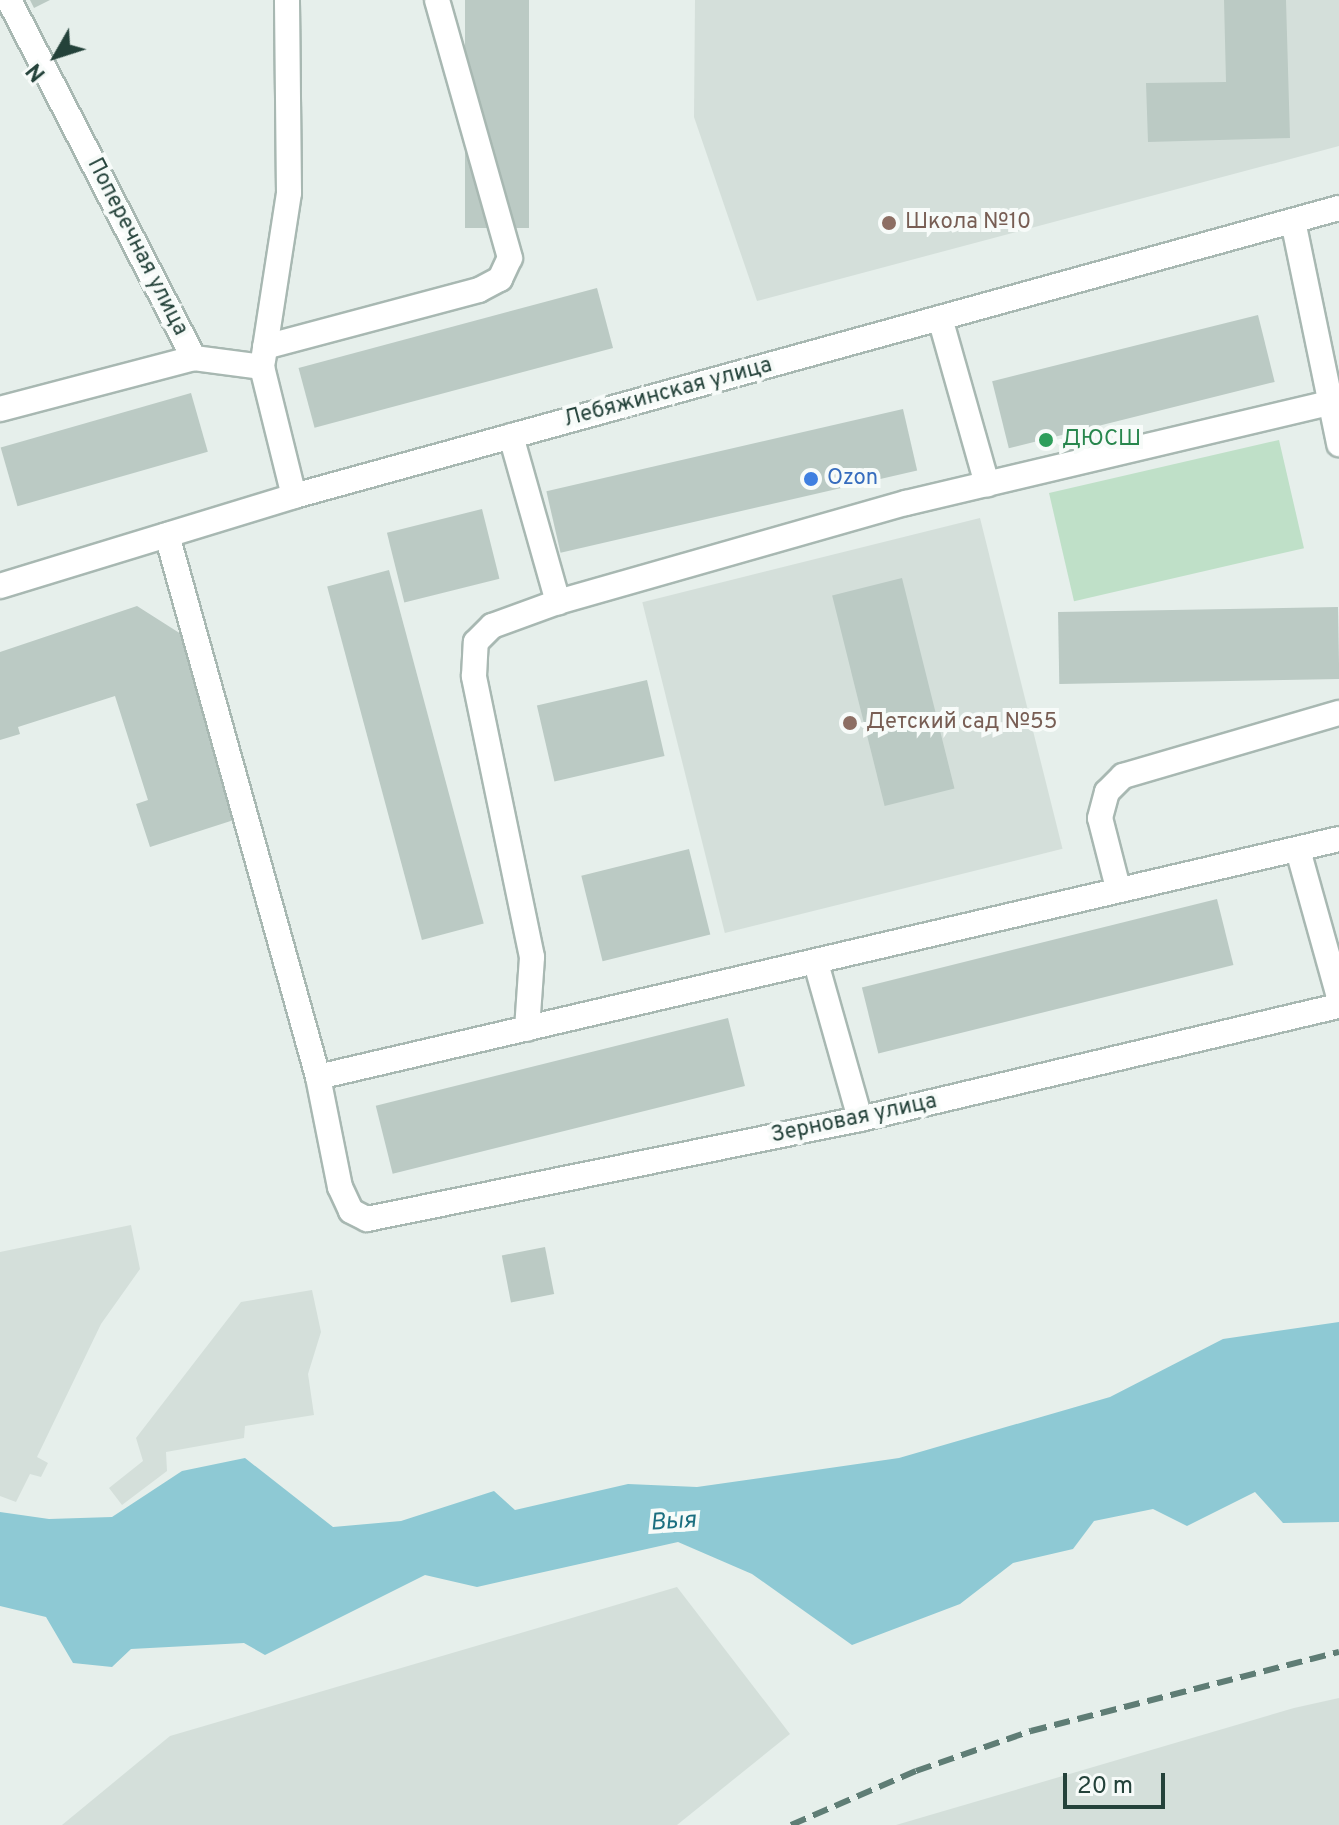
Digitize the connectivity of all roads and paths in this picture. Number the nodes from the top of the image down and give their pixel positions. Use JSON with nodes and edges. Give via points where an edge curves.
{"nodes":[{"id":1,"x":9,"y":0,"type":"edge"},
{"id":2,"x":287,"y":0,"type":"edge"},
{"id":3,"x":437,"y":0,"type":"edge"},
{"id":4,"x":1339,"y":208,"type":"edge"},
{"id":5,"x":1293,"y":221,"type":"junction"},
{"id":6,"x":940,"y":318,"type":"junction"},
{"id":7,"x":264,"y":357,"type":"junction"},
{"id":8,"x":194,"y":358,"type":"junction"},
{"id":9,"x":1329,"y":403,"type":"junction"},
{"id":10,"x":0,"y":409,"type":"edge"},
{"id":11,"x":511,"y":436,"type":"junction"},
{"id":12,"x":1339,"y":444,"type":"edge"},
{"id":13,"x":987,"y":484,"type":"junction"},
{"id":14,"x":294,"y":496,"type":"junction"},
{"id":15,"x":167,"y":535,"type":"junction"},
{"id":16,"x":0,"y":586,"type":"edge"},
{"id":17,"x":558,"y":602,"type":"junction"},
{"id":18,"x":1339,"y":713,"type":"edge"},
{"id":19,"x":1339,"y":839,"type":"edge"},
{"id":20,"x":1298,"y":850,"type":"junction"},
{"id":21,"x":1118,"y":888,"type":"junction"},
{"id":22,"x":816,"y":963,"type":"junction"},
{"id":23,"x":1339,"y":997,"type":"edge"},
{"id":24,"x":1339,"y":1006,"type":"edge"},
{"id":25,"x":527,"y":1029,"type":"junction"},
{"id":26,"x":318,"y":1077,"type":"junction"},
{"id":27,"x":860,"y":1119,"type":"junction"}],
"edges":[{"from":1,"to":8,"type":"street","name":"Поперечная улица"},
{"from":2,"to":7,"type":"street","via":[[289,193]]},
{"from":3,"to":7,"type":"street","via":[[510,258],[500,279]]},
{"from":4,"to":5,"type":"street","name":"Лебяжинская улица"},
{"from":5,"to":6,"type":"street","name":"Лебяжинская улица"},
{"from":5,"to":9,"type":"street"},
{"from":6,"to":11,"type":"street","name":"Лебяжинская улица"},
{"from":6,"to":13,"type":"street"},
{"from":7,"to":8,"type":"street","name":"Поперечная улица"},
{"from":7,"to":14,"type":"street"},
{"from":8,"to":10,"type":"street"},
{"from":9,"to":12,"type":"street"},
{"from":9,"to":13,"type":"street"},
{"from":11,"to":14,"type":"street","name":"Лебяжинская улица"},
{"from":11,"to":17,"type":"street"},
{"from":13,"to":17,"type":"street"},
{"from":14,"to":15,"type":"street","name":"Лебяжинская улица"},
{"from":15,"to":16,"type":"street","name":"Лебяжинская улица"},
{"from":15,"to":26,"type":"street"},
{"from":17,"to":25,"type":"street","via":[[492,626],[476,642],[474,676],[532,957]]},
{"from":18,"to":21,"type":"street","via":[[1123,776],[1107,792],[1100,818]]},
{"from":19,"to":20,"type":"street"},
{"from":20,"to":21,"type":"street"},
{"from":20,"to":23,"type":"street"},
{"from":21,"to":22,"type":"street"},
{"from":22,"to":25,"type":"street"},
{"from":22,"to":27,"type":"street"},
{"from":24,"to":27,"type":"street","name":"Зерновая улица"},
{"from":25,"to":26,"type":"street"},
{"from":26,"to":27,"type":"street","name":"Зерновая улица","via":[[340,1187],[351,1211],[367,1219]]}]}
